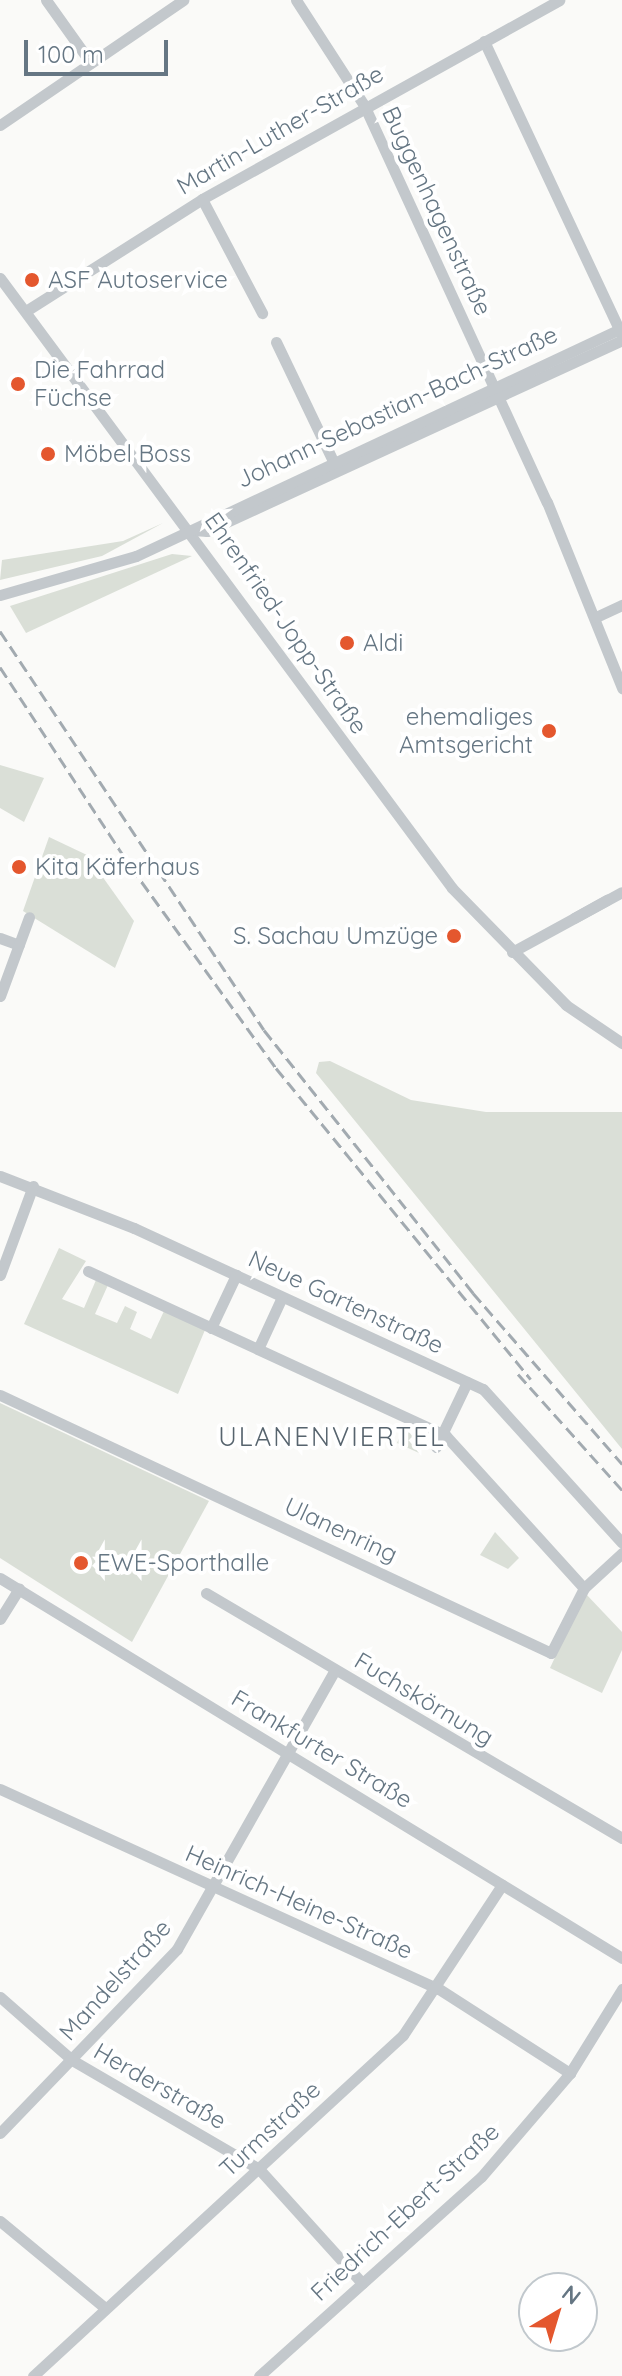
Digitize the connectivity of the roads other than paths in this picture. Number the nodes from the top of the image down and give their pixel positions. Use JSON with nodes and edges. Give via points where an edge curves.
{"nodes":[{"id":1,"x":46,"y":0,"type":"edge"},
{"id":2,"x":183,"y":0,"type":"edge"},
{"id":3,"x":296,"y":0,"type":"edge"},
{"id":4,"x":559,"y":0,"type":"edge"},
{"id":5,"x":484,"y":41,"type":"junction"},
{"id":6,"x":91,"y":63,"type":"junction"},
{"id":7,"x":364,"y":105,"type":"junction"},
{"id":8,"x":0,"y":125,"type":"edge"},
{"id":9,"x":202,"y":199,"type":"junction"},
{"id":10,"x":0,"y":278,"type":"edge"},
{"id":11,"x":29,"y":309,"type":"junction"},
{"id":12,"x":262,"y":313,"type":"dead end"},
{"id":13,"x":621,"y":333,"type":"edge"},
{"id":14,"x":276,"y":342,"type":"dead end"},
{"id":15,"x":495,"y":392,"type":"junction"},
{"id":16,"x":335,"y":465,"type":"junction"},
{"id":17,"x":193,"y":530,"type":"junction"},
{"id":18,"x":5,"y":594,"type":"edge"},
{"id":19,"x":622,"y":605,"type":"edge"},
{"id":20,"x":596,"y":617,"type":"junction"},
{"id":21,"x":622,"y":688,"type":"edge"},
{"id":22,"x":622,"y":892,"type":"edge"},
{"id":23,"x":29,"y":917,"type":"dead end"},
{"id":24,"x":0,"y":938,"type":"edge"},
{"id":25,"x":19,"y":945,"type":"junction"},
{"id":26,"x":512,"y":952,"type":"junction"},
{"id":27,"x":0,"y":996,"type":"edge"},
{"id":28,"x":622,"y":1043,"type":"edge"},
{"id":29,"x":0,"y":1176,"type":"edge"},
{"id":30,"x":33,"y":1186,"type":"junction"},
{"id":31,"x":88,"y":1271,"type":"dead end"},
{"id":32,"x":0,"y":1275,"type":"edge"},
{"id":33,"x":236,"y":1275,"type":"junction"},
{"id":34,"x":282,"y":1297,"type":"junction"},
{"id":35,"x":211,"y":1328,"type":"junction"},
{"id":36,"x":258,"y":1349,"type":"junction"},
{"id":37,"x":467,"y":1382,"type":"junction"},
{"id":38,"x":0,"y":1395,"type":"edge"},
{"id":39,"x":443,"y":1434,"type":"junction"},
{"id":40,"x":436,"y":1447,"type":"dead end"},
{"id":41,"x":622,"y":1543,"type":"edge"},
{"id":42,"x":622,"y":1553,"type":"edge"},
{"id":43,"x":0,"y":1578,"type":"edge"},
{"id":44,"x":584,"y":1588,"type":"junction"},
{"id":45,"x":19,"y":1589,"type":"junction"},
{"id":46,"x":206,"y":1593,"type":"dead end"},
{"id":47,"x":0,"y":1619,"type":"edge"},
{"id":48,"x":334,"y":1672,"type":"junction"},
{"id":49,"x":290,"y":1755,"type":"junction"},
{"id":50,"x":0,"y":1789,"type":"edge"},
{"id":51,"x":622,"y":1838,"type":"edge"},
{"id":52,"x":502,"y":1885,"type":"junction"},
{"id":53,"x":217,"y":1890,"type":"junction"},
{"id":54,"x":622,"y":1958,"type":"edge"},
{"id":55,"x":439,"y":1989,"type":"junction"},
{"id":56,"x":622,"y":1989,"type":"edge"},
{"id":57,"x":0,"y":1997,"type":"edge"},
{"id":58,"x":72,"y":2060,"type":"junction"},
{"id":59,"x":570,"y":2073,"type":"junction"},
{"id":60,"x":0,"y":2133,"type":"edge"},
{"id":61,"x":259,"y":2169,"type":"junction"},
{"id":62,"x":0,"y":2221,"type":"edge"},
{"id":63,"x":362,"y":2283,"type":"junction"},
{"id":64,"x":105,"y":2308,"type":"junction"},
{"id":65,"x":33,"y":2376,"type":"edge"},
{"id":66,"x":259,"y":2376,"type":"edge"}],
"edges":[{"from":1,"to":6,"type":"street"},
{"from":2,"to":6,"type":"street"},
{"from":3,"to":7,"type":"street","name":"Buggenhagenstraße"},
{"from":4,"to":5,"type":"street","name":"Martin-Luther-Straße"},
{"from":5,"to":7,"type":"street","name":"Martin-Luther-Straße"},
{"from":5,"to":13,"type":"street"},
{"from":6,"to":8,"type":"street"},
{"from":7,"to":9,"type":"street","name":"Martin-Luther-Straße"},
{"from":7,"to":15,"type":"street","name":"Buggenhagenstraße"},
{"from":9,"to":11,"type":"street","name":"Martin-Luther-Straße"},
{"from":9,"to":12,"type":"street"},
{"from":10,"to":11,"type":"street","name":"Ehrenfried-Jopp-Straße"},
{"from":11,"to":17,"type":"street","name":"Ehrenfried-Jopp-Straße"},
{"from":13,"to":15,"type":"street","name":"Johann-Sebastian-Bach-Straße"},
{"from":14,"to":16,"type":"street"},
{"from":15,"to":16,"type":"street","name":"Johann-Sebastian-Bach-Straße"},
{"from":15,"to":20,"type":"street","name":"Buggenhagenstraße"},
{"from":16,"to":17,"type":"street","name":"Johann-Sebastian-Bach-Straße","via":[[207,531]]},
{"from":17,"to":18,"type":"street","name":"Johann-Sebastian-Bach-Straße","via":[[80,575]]},
{"from":17,"to":26,"type":"street","name":"Ehrenfried-Jopp-Straße","via":[[397,818]]},
{"from":19,"to":20,"type":"street"},
{"from":20,"to":21,"type":"street","name":"Buggenhagenstraße"},
{"from":22,"to":26,"type":"street"},
{"from":23,"to":25,"type":"street"},
{"from":24,"to":25,"type":"street"},
{"from":25,"to":27,"type":"street"},
{"from":26,"to":28,"type":"street","name":"Ehrenfried-Jopp-Straße","via":[[566,1005]]},
{"from":29,"to":30,"type":"street","name":"Neue Gartenstraße"},
{"from":30,"to":32,"type":"street"},
{"from":30,"to":33,"type":"street","name":"Neue Gartenstraße"},
{"from":31,"to":35,"type":"street"},
{"from":33,"to":34,"type":"street","name":"Neue Gartenstraße"},
{"from":33,"to":35,"type":"street"},
{"from":34,"to":36,"type":"street"},
{"from":34,"to":37,"type":"street","name":"Neue Gartenstraße"},
{"from":35,"to":36,"type":"street"},
{"from":36,"to":39,"type":"street"},
{"from":37,"to":39,"type":"street"},
{"from":37,"to":41,"type":"street","name":"Neue Gartenstraße","via":[[483,1389]]},
{"from":38,"to":44,"type":"street","name":"Ulanenring","via":[[551,1653]]},
{"from":39,"to":40,"type":"street"},
{"from":39,"to":44,"type":"street"},
{"from":42,"to":44,"type":"street","name":"Ulanenring"},
{"from":43,"to":45,"type":"street","name":"Frankfurter Straße"},
{"from":45,"to":47,"type":"street"},
{"from":45,"to":49,"type":"street","name":"Frankfurter Straße"},
{"from":46,"to":48,"type":"street","name":"Fuchskörnung"},
{"from":48,"to":49,"type":"street","name":"Mandelstraße"},
{"from":48,"to":51,"type":"street","name":"Fuchskörnung"},
{"from":49,"to":52,"type":"street","name":"Frankfurter Straße"},
{"from":49,"to":53,"type":"street","name":"Mandelstraße"},
{"from":50,"to":53,"type":"street","name":"Heinrich-Heine-Straße"},
{"from":52,"to":54,"type":"street","name":"Frankfurter Straße"},
{"from":52,"to":55,"type":"street","name":"Turmstraße"},
{"from":53,"to":55,"type":"street","name":"Heinrich-Heine-Straße"},
{"from":53,"to":58,"type":"street","name":"Mandelstraße","via":[[177,1949]]},
{"from":55,"to":59,"type":"street","name":"Heinrich-Heine-Straße"},
{"from":55,"to":61,"type":"street","name":"Turmstraße","via":[[403,2035]]},
{"from":56,"to":59,"type":"street","name":"Friedrich-Ebert-Straße"},
{"from":57,"to":58,"type":"street","name":"Herderstraße"},
{"from":58,"to":60,"type":"street","name":"Mandelstraße"},
{"from":58,"to":61,"type":"street","name":"Herderstraße"},
{"from":59,"to":63,"type":"street","name":"Friedrich-Ebert-Straße","via":[[481,2177]]},
{"from":61,"to":63,"type":"street","name":"Herderstraße"},
{"from":61,"to":64,"type":"street","name":"Turmstraße"},
{"from":62,"to":64,"type":"street"},
{"from":63,"to":66,"type":"street","name":"Friedrich-Ebert-Straße"},
{"from":64,"to":65,"type":"street","name":"Turmstraße"}]}
